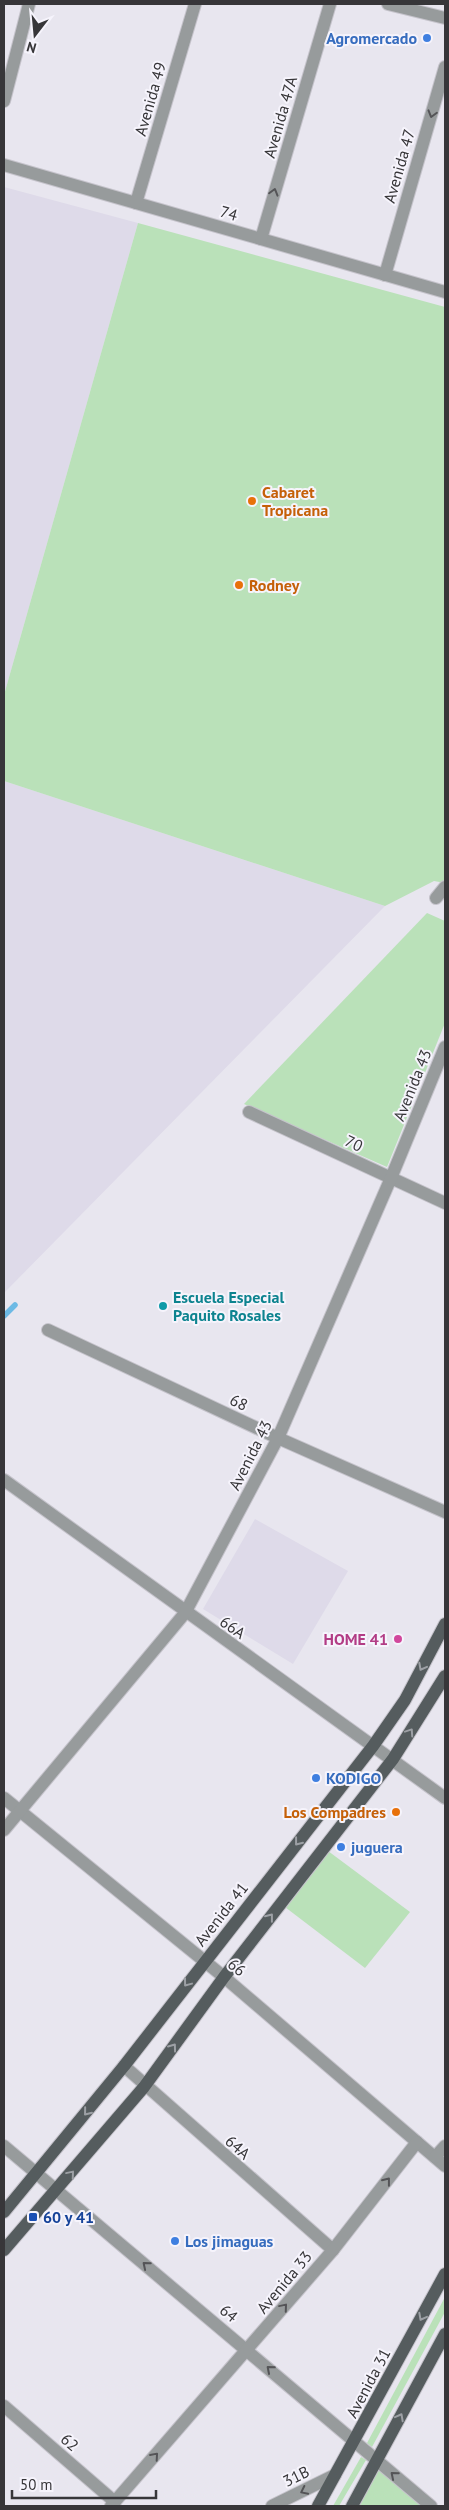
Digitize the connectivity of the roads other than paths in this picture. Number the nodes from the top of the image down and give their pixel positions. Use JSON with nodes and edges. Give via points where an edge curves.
{"nodes":[{"id":1,"x":29,"y":4,"type":"edge"},
{"id":2,"x":195,"y":4,"type":"edge"},
{"id":3,"x":330,"y":4,"type":"edge"},
{"id":4,"x":388,"y":4,"type":"edge"},
{"id":5,"x":445,"y":18,"type":"edge"},
{"id":6,"x":445,"y":67,"type":"edge"},
{"id":7,"x":4,"y":101,"type":"edge"},
{"id":8,"x":4,"y":165,"type":"edge"},
{"id":9,"x":136,"y":203,"type":"junction"},
{"id":10,"x":261,"y":239,"type":"junction"},
{"id":11,"x":385,"y":275,"type":"junction"},
{"id":12,"x":445,"y":292,"type":"edge"},
{"id":13,"x":445,"y":887,"type":"edge"},
{"id":14,"x":436,"y":898,"type":"dead end"},
{"id":15,"x":445,"y":1047,"type":"edge"},
{"id":16,"x":249,"y":1112,"type":"dead end"},
{"id":17,"x":391,"y":1178,"type":"junction"},
{"id":18,"x":445,"y":1204,"type":"edge"},
{"id":19,"x":48,"y":1330,"type":"dead end"},
{"id":20,"x":278,"y":1438,"type":"junction"},
{"id":21,"x":4,"y":1480,"type":"edge"},
{"id":22,"x":445,"y":1512,"type":"edge"},
{"id":23,"x":186,"y":1613,"type":"junction"},
{"id":24,"x":445,"y":1624,"type":"edge"},
{"id":25,"x":445,"y":1676,"type":"edge"},
{"id":26,"x":374,"y":1746,"type":"junction"},
{"id":27,"x":392,"y":1759,"type":"junction"},
{"id":28,"x":4,"y":1798,"type":"edge"},
{"id":29,"x":445,"y":1798,"type":"edge"},
{"id":30,"x":19,"y":1811,"type":"junction"},
{"id":31,"x":4,"y":1830,"type":"edge"},
{"id":32,"x":204,"y":1962,"type":"junction"},
{"id":33,"x":224,"y":1978,"type":"junction"},
{"id":34,"x":124,"y":2066,"type":"junction"},
{"id":35,"x":144,"y":2086,"type":"junction"},
{"id":36,"x":417,"y":2142,"type":"junction"},
{"id":37,"x":4,"y":2146,"type":"edge"},
{"id":38,"x":445,"y":2146,"type":"edge"},
{"id":39,"x":435,"y":2157,"type":"junction"},
{"id":40,"x":445,"y":2166,"type":"edge"},
{"id":41,"x":36,"y":2174,"type":"junction"},
{"id":42,"x":57,"y":2190,"type":"junction"},
{"id":43,"x":4,"y":2212,"type":"edge"},
{"id":44,"x":4,"y":2250,"type":"edge"},
{"id":45,"x":333,"y":2250,"type":"junction"},
{"id":46,"x":445,"y":2274,"type":"edge"},
{"id":47,"x":445,"y":2334,"type":"edge"},
{"id":48,"x":248,"y":2350,"type":"junction"},
{"id":49,"x":4,"y":2406,"type":"edge"},
{"id":50,"x":354,"y":2442,"type":"junction"},
{"id":51,"x":377,"y":2460,"type":"junction"},
{"id":52,"x":336,"y":2475,"type":"junction"},
{"id":53,"x":113,"y":2504,"type":"edge"},
{"id":54,"x":272,"y":2506,"type":"edge"},
{"id":55,"x":318,"y":2506,"type":"edge"},
{"id":56,"x":352,"y":2506,"type":"edge"},
{"id":57,"x":431,"y":2506,"type":"edge"}],
"edges":[{"from":1,"to":7,"type":"street"},
{"from":2,"to":9,"type":"street","name":"Avenida 49"},
{"from":10,"to":3,"type":"street","name":"Avenida 47A","one_way":true},
{"from":4,"to":5,"type":"street"},
{"from":6,"to":11,"type":"street","name":"Avenida 47","one_way":true},
{"from":8,"to":9,"type":"street","name":"74"},
{"from":9,"to":10,"type":"street","name":"74"},
{"from":10,"to":11,"type":"street","name":"74"},
{"from":11,"to":12,"type":"street","name":"74"},
{"from":13,"to":14,"type":"street"},
{"from":15,"to":17,"type":"street","name":"Avenida 43"},
{"from":16,"to":17,"type":"street","name":"70"},
{"from":17,"to":18,"type":"street","name":"70"},
{"from":17,"to":20,"type":"street","name":"Avenida 43"},
{"from":19,"to":20,"type":"street","name":"68"},
{"from":20,"to":22,"type":"street","name":"68"},
{"from":20,"to":23,"type":"street","name":"Avenida 43"},
{"from":21,"to":23,"type":"street","name":"66A"},
{"from":23,"to":26,"type":"street","name":"66A"},
{"from":23,"to":30,"type":"street","name":"Avenida 43"},
{"from":24,"to":26,"type":"main road","name":"Avenida 41","one_way":true,"via":[[405,1700]]},
{"from":27,"to":25,"type":"main road","one_way":true},
{"from":26,"to":27,"type":"street","name":"66A"},
{"from":26,"to":32,"type":"main road","name":"Avenida 41","one_way":true},
{"from":27,"to":29,"type":"street","name":"66A"},
{"from":33,"to":27,"type":"main road","one_way":true},
{"from":28,"to":30,"type":"street","name":"66"},
{"from":30,"to":31,"type":"street","name":"Avenida 43"},
{"from":30,"to":32,"type":"street","name":"66"},
{"from":32,"to":33,"type":"street","name":"66"},
{"from":32,"to":34,"type":"main road","name":"Avenida 41","one_way":true},
{"from":35,"to":33,"type":"main road","one_way":true},
{"from":33,"to":36,"type":"street","name":"66"},
{"from":34,"to":35,"type":"street","name":"64A"},
{"from":34,"to":41,"type":"main road","name":"Avenida 41","one_way":true},
{"from":42,"to":35,"type":"main road","one_way":true},
{"from":35,"to":45,"type":"street","name":"64A"},
{"from":36,"to":39,"type":"street","name":"66"},
{"from":45,"to":36,"type":"street","name":"Avenida 33","one_way":true},
{"from":37,"to":41,"type":"street","name":"64"},
{"from":38,"to":39,"type":"street"},
{"from":39,"to":40,"type":"street","name":"66"},
{"from":41,"to":42,"type":"street","name":"64"},
{"from":41,"to":43,"type":"main road","name":"Avenida 41"},
{"from":42,"to":44,"type":"main road"},
{"from":48,"to":42,"type":"street","name":"64","one_way":true},
{"from":48,"to":45,"type":"street","name":"Avenida 33","one_way":true},
{"from":46,"to":50,"type":"main road","name":"Avenida 31","one_way":true},
{"from":51,"to":47,"type":"main road","one_way":true},
{"from":50,"to":48,"type":"street","name":"64","one_way":true},
{"from":53,"to":48,"type":"street","name":"Avenida 33","one_way":true},
{"from":49,"to":53,"type":"street","name":"62"},
{"from":50,"to":51,"type":"street","name":"64"},
{"from":50,"to":52,"type":"main road","name":"Avenida 31"},
{"from":51,"to":56,"type":"main road"},
{"from":57,"to":51,"type":"street","name":"64","one_way":true},
{"from":52,"to":54,"type":"street","name":"31B","one_way":true},
{"from":52,"to":55,"type":"main road","name":"Avenida 31"}]}
